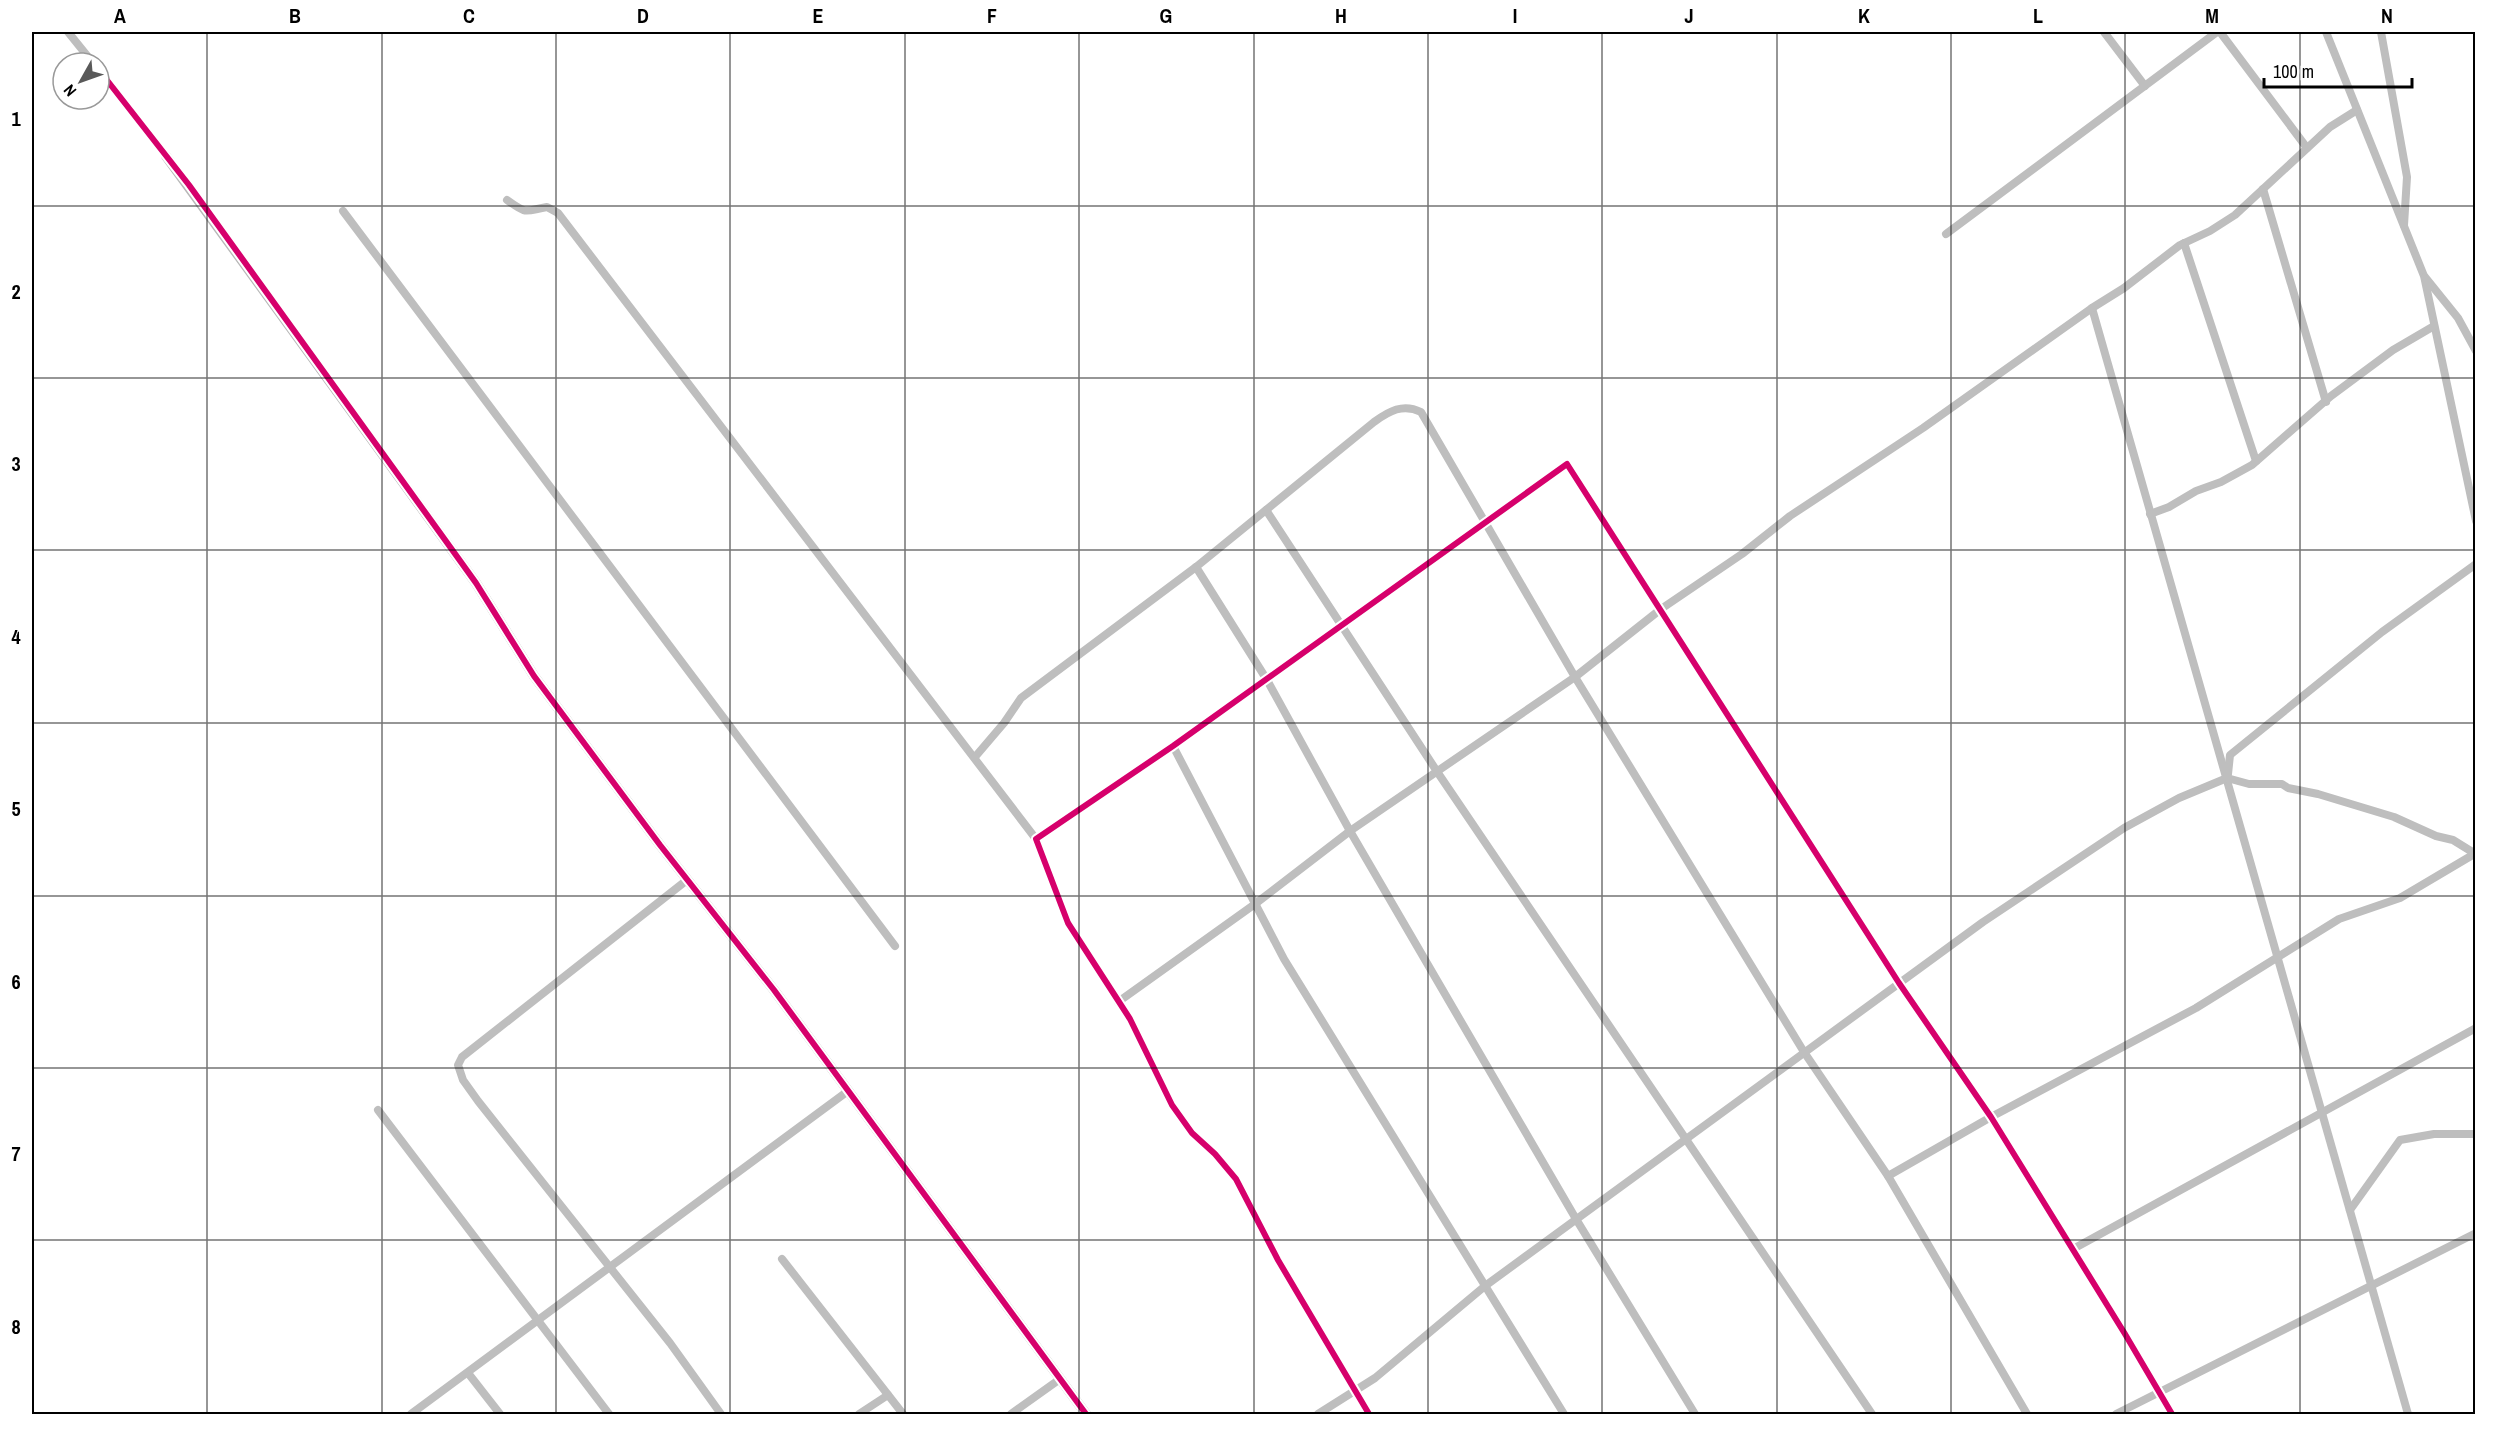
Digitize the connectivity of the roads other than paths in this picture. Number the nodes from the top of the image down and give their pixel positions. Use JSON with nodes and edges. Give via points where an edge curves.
{"nodes":[{"id":1,"x":68,"y":32,"type":"edge"},
{"id":2,"x":2104,"y":32,"type":"edge"},
{"id":3,"x":2219,"y":32,"type":"edge"},
{"id":4,"x":2326,"y":32,"type":"edge"},
{"id":5,"x":2381,"y":32,"type":"edge"},
{"id":6,"x":83,"y":51,"type":"edge"},
{"id":7,"x":111,"y":85,"type":"edge"},
{"id":8,"x":2145,"y":86,"type":"junction"},
{"id":9,"x":2357,"y":110,"type":"junction"},
{"id":10,"x":2307,"y":148,"type":"junction"},
{"id":11,"x":166,"y":156,"type":"joint"},
{"id":12,"x":2263,"y":189,"type":"junction"},
{"id":13,"x":507,"y":201,"type":"dead end"},
{"id":14,"x":343,"y":211,"type":"dead end"},
{"id":15,"x":2403,"y":229,"type":"junction"},
{"id":16,"x":1946,"y":234,"type":"dead end"},
{"id":17,"x":2184,"y":243,"type":"junction"},
{"id":18,"x":2424,"y":276,"type":"junction"},
{"id":19,"x":2092,"y":308,"type":"junction"},
{"id":20,"x":2434,"y":326,"type":"junction"},
{"id":21,"x":2475,"y":350,"type":"edge"},
{"id":22,"x":2326,"y":402,"type":"junction"},
{"id":23,"x":2256,"y":461,"type":"junction"},
{"id":24,"x":1266,"y":510,"type":"junction"},
{"id":25,"x":2150,"y":514,"type":"junction"},
{"id":26,"x":2475,"y":521,"type":"edge"},
{"id":27,"x":1486,"y":523,"type":"junction"},
{"id":28,"x":2475,"y":564,"type":"edge"},
{"id":29,"x":1196,"y":567,"type":"junction"},
{"id":30,"x":1661,"y":609,"type":"junction"},
{"id":31,"x":1341,"y":627,"type":"junction"},
{"id":32,"x":1575,"y":677,"type":"junction"},
{"id":33,"x":1266,"y":680,"type":"junction"},
{"id":34,"x":1173,"y":746,"type":"junction"},
{"id":35,"x":975,"y":757,"type":"junction"},
{"id":36,"x":1438,"y":773,"type":"junction"},
{"id":37,"x":2227,"y":778,"type":"junction"},
{"id":38,"x":1350,"y":831,"type":"junction"},
{"id":39,"x":1036,"y":839,"type":"junction"},
{"id":40,"x":2475,"y":853,"type":"edge"},
{"id":41,"x":687,"y":880,"type":"junction"},
{"id":42,"x":1255,"y":904,"type":"junction"},
{"id":43,"x":895,"y":946,"type":"dead end"},
{"id":44,"x":2277,"y":957,"type":"junction"},
{"id":45,"x":1899,"y":983,"type":"junction"},
{"id":46,"x":1118,"y":1002,"type":"junction"},
{"id":47,"x":2475,"y":1028,"type":"edge"},
{"id":48,"x":1804,"y":1052,"type":"junction"},
{"id":49,"x":849,"y":1091,"type":"junction"},
{"id":50,"x":378,"y":1110,"type":"dead end"},
{"id":51,"x":2321,"y":1112,"type":"junction"},
{"id":52,"x":1991,"y":1117,"type":"junction"},
{"id":53,"x":2475,"y":1134,"type":"edge"},
{"id":54,"x":1686,"y":1138,"type":"junction"},
{"id":55,"x":1888,"y":1176,"type":"junction"},
{"id":56,"x":2350,"y":1210,"type":"junction"},
{"id":57,"x":1576,"y":1219,"type":"junction"},
{"id":58,"x":2475,"y":1233,"type":"edge"},
{"id":59,"x":2073,"y":1249,"type":"junction"},
{"id":60,"x":782,"y":1259,"type":"dead end"},
{"id":61,"x":610,"y":1268,"type":"junction"},
{"id":62,"x":1485,"y":1286,"type":"junction"},
{"id":63,"x":2372,"y":1286,"type":"junction"},
{"id":64,"x":538,"y":1321,"type":"junction"},
{"id":65,"x":468,"y":1373,"type":"junction"},
{"id":66,"x":1060,"y":1379,"type":"junction"},
{"id":67,"x":1355,"y":1390,"type":"junction"},
{"id":68,"x":2158,"y":1393,"type":"junction"},
{"id":69,"x":888,"y":1395,"type":"junction"},
{"id":70,"x":411,"y":1414,"type":"edge"},
{"id":71,"x":500,"y":1414,"type":"edge"},
{"id":72,"x":609,"y":1414,"type":"edge"},
{"id":73,"x":721,"y":1414,"type":"edge"},
{"id":74,"x":859,"y":1414,"type":"edge"},
{"id":75,"x":903,"y":1414,"type":"edge"},
{"id":76,"x":1011,"y":1414,"type":"edge"},
{"id":77,"x":1086,"y":1414,"type":"edge"},
{"id":78,"x":1318,"y":1414,"type":"edge"},
{"id":79,"x":1369,"y":1414,"type":"edge"},
{"id":80,"x":1564,"y":1414,"type":"edge"},
{"id":81,"x":1695,"y":1414,"type":"edge"},
{"id":82,"x":1872,"y":1414,"type":"edge"},
{"id":83,"x":2027,"y":1414,"type":"edge"},
{"id":84,"x":2116,"y":1414,"type":"edge"},
{"id":85,"x":2172,"y":1414,"type":"edge"},
{"id":86,"x":2408,"y":1414,"type":"edge"}],
"edges":[{"from":1,"to":6,"type":"street"},
{"from":2,"to":8,"type":"street"},
{"from":3,"to":8,"type":"street"},
{"from":3,"to":10,"type":"street"},
{"from":4,"to":9,"type":"street"},
{"from":5,"to":15,"type":"street","via":[[2407,177]]},
{"from":7,"to":11,"type":"street"},
{"from":8,"to":16,"type":"street"},
{"from":9,"to":10,"type":"street"},
{"from":9,"to":15,"type":"street"},
{"from":10,"to":12,"type":"street"},
{"from":11,"to":41,"type":"street","via":[[476,583],[534,676]]},
{"from":12,"to":17,"type":"street","via":[[2235,215]]},
{"from":12,"to":22,"type":"street"},
{"from":13,"to":35,"type":"street","via":[[522,211],[547,207],[558,213]]},
{"from":14,"to":43,"type":"street"},
{"from":15,"to":18,"type":"street"},
{"from":17,"to":19,"type":"street"},
{"from":17,"to":23,"type":"street"},
{"from":18,"to":20,"type":"street"},
{"from":18,"to":21,"type":"street","via":[[2458,318]]},
{"from":19,"to":25,"type":"street"},
{"from":19,"to":30,"type":"street"},
{"from":20,"to":22,"type":"street","via":[[2387,354]]},
{"from":20,"to":26,"type":"street"},
{"from":22,"to":23,"type":"street"},
{"from":23,"to":25,"type":"street","via":[[2221,482]]},
{"from":24,"to":27,"type":"street","via":[[1390,410],[1410,406],[1421,412]]},
{"from":24,"to":29,"type":"street"},
{"from":24,"to":31,"type":"street"},
{"from":25,"to":37,"type":"street"},
{"from":27,"to":30,"type":"street","via":[[1567,464]]},
{"from":27,"to":31,"type":"street"},
{"from":27,"to":32,"type":"street"},
{"from":28,"to":37,"type":"street","via":[[2382,632],[2230,754]]},
{"from":29,"to":33,"type":"street"},
{"from":29,"to":35,"type":"street","via":[[1021,698]]},
{"from":30,"to":32,"type":"street"},
{"from":30,"to":45,"type":"street"},
{"from":31,"to":33,"type":"street"},
{"from":31,"to":36,"type":"street"},
{"from":32,"to":36,"type":"street"},
{"from":32,"to":48,"type":"street"},
{"from":33,"to":34,"type":"street"},
{"from":33,"to":38,"type":"street"},
{"from":34,"to":39,"type":"street"},
{"from":34,"to":42,"type":"street"},
{"from":35,"to":39,"type":"street"},
{"from":36,"to":38,"type":"street"},
{"from":36,"to":54,"type":"street"},
{"from":37,"to":40,"type":"street","via":[[2249,784],[2282,784],[2394,816]]},
{"from":37,"to":44,"type":"street"},
{"from":37,"to":45,"type":"street","via":[[2124,828]]},
{"from":38,"to":42,"type":"street"},
{"from":38,"to":57,"type":"street"},
{"from":39,"to":46,"type":"street","via":[[1068,923]]},
{"from":40,"to":44,"type":"street","via":[[2400,898],[2339,919]]},
{"from":41,"to":49,"type":"street"},
{"from":41,"to":61,"type":"street","via":[[462,1057],[458,1065],[478,1101]]},
{"from":42,"to":46,"type":"street"},
{"from":42,"to":62,"type":"street","via":[[1284,959]]},
{"from":44,"to":51,"type":"street"},
{"from":44,"to":52,"type":"street","via":[[2196,1008]]},
{"from":45,"to":48,"type":"street"},
{"from":45,"to":52,"type":"street"},
{"from":46,"to":67,"type":"street","via":[[1172,1105],[1192,1133],[1236,1179],[1278,1260]]},
{"from":47,"to":51,"type":"street"},
{"from":48,"to":54,"type":"street"},
{"from":48,"to":55,"type":"street"},
{"from":49,"to":61,"type":"street"},
{"from":49,"to":66,"type":"street"},
{"from":50,"to":64,"type":"street"},
{"from":51,"to":56,"type":"street"},
{"from":51,"to":59,"type":"street"},
{"from":52,"to":55,"type":"street"},
{"from":52,"to":59,"type":"street"},
{"from":53,"to":56,"type":"street","via":[[2434,1134],[2400,1140]]},
{"from":54,"to":57,"type":"street"},
{"from":54,"to":82,"type":"street"},
{"from":55,"to":83,"type":"street"},
{"from":56,"to":63,"type":"street"},
{"from":57,"to":62,"type":"street"},
{"from":57,"to":81,"type":"street"},
{"from":58,"to":63,"type":"street"},
{"from":59,"to":68,"type":"street"},
{"from":60,"to":69,"type":"street"},
{"from":61,"to":64,"type":"street"},
{"from":61,"to":73,"type":"street"},
{"from":62,"to":67,"type":"street","via":[[1375,1378]]},
{"from":62,"to":80,"type":"street"},
{"from":63,"to":68,"type":"street"},
{"from":63,"to":86,"type":"street"},
{"from":64,"to":65,"type":"street"},
{"from":64,"to":72,"type":"street"},
{"from":65,"to":70,"type":"street"},
{"from":65,"to":71,"type":"street"},
{"from":66,"to":76,"type":"street"},
{"from":66,"to":77,"type":"street"},
{"from":67,"to":78,"type":"street"},
{"from":67,"to":79,"type":"street"},
{"from":68,"to":84,"type":"street"},
{"from":68,"to":85,"type":"street"},
{"from":69,"to":74,"type":"street"},
{"from":69,"to":75,"type":"street"}]}
